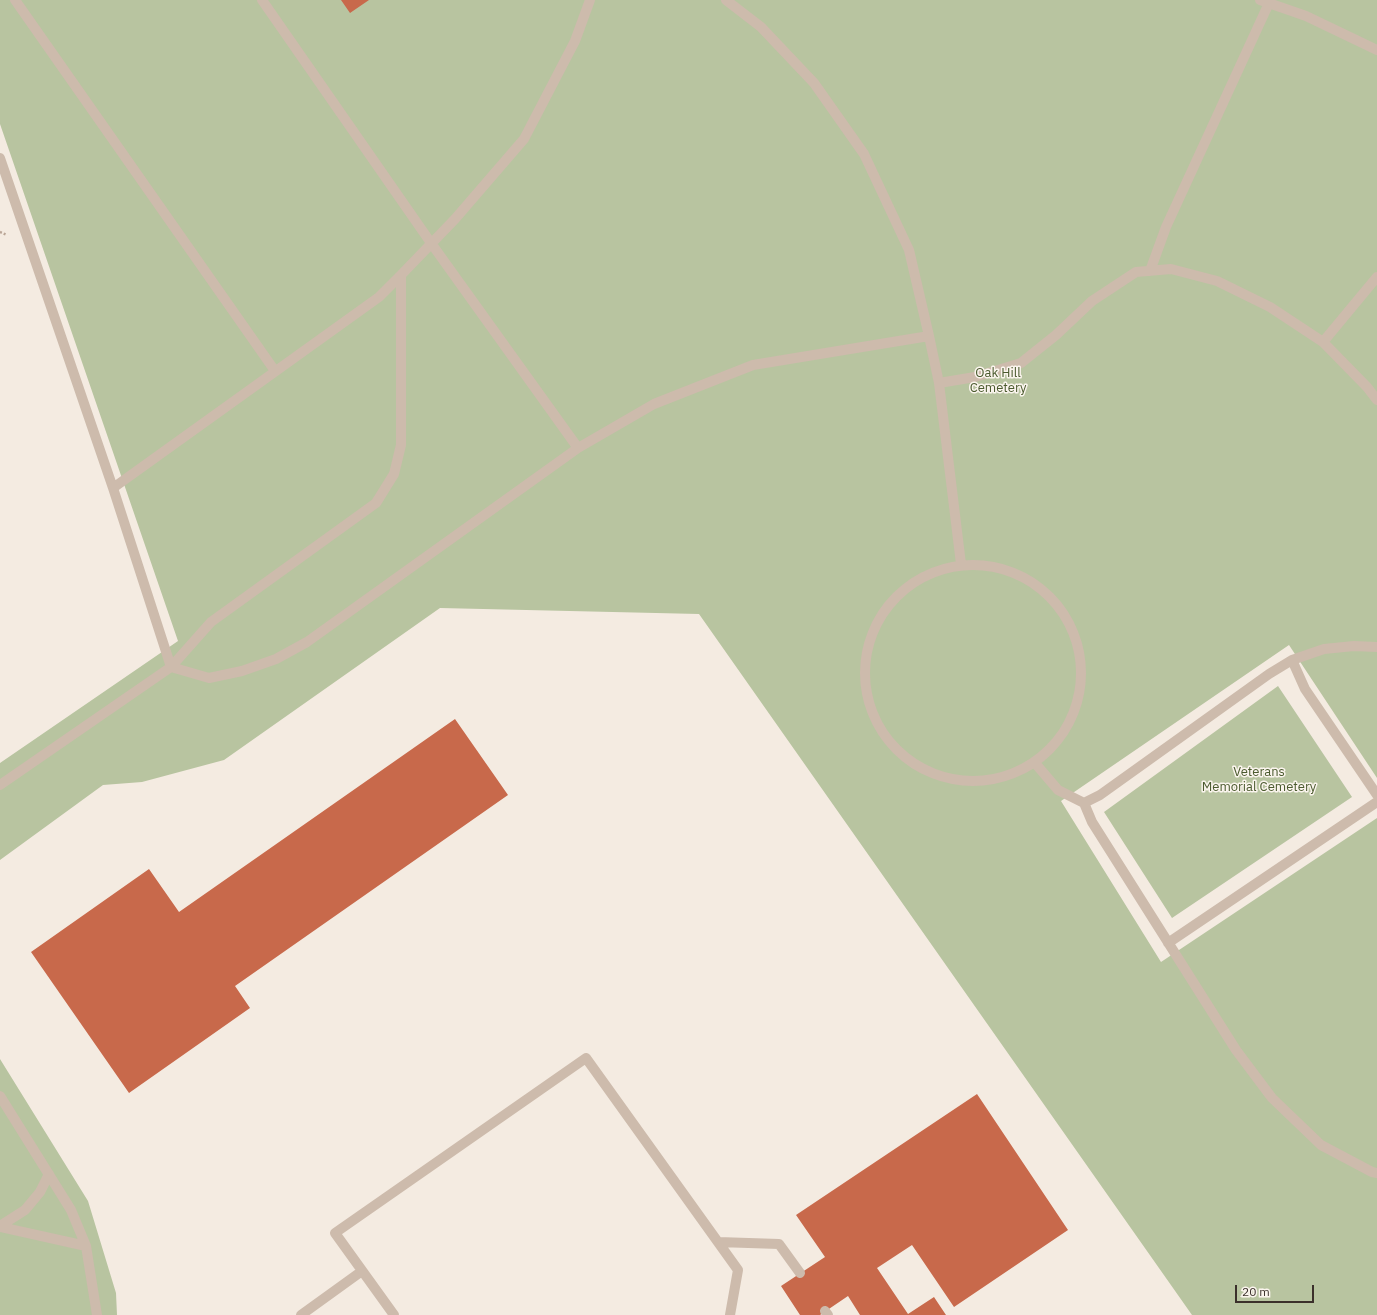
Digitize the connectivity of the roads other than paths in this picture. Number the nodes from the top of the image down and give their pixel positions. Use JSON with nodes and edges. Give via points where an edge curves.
{"nodes":[{"id":1,"x":15,"y":0,"type":"edge"},
{"id":2,"x":262,"y":0,"type":"edge"},
{"id":3,"x":590,"y":0,"type":"edge"},
{"id":4,"x":726,"y":0,"type":"edge"},
{"id":5,"x":1264,"y":2,"type":"edge"},
{"id":6,"x":1377,"y":50,"type":"edge"},
{"id":7,"x":0,"y":158,"type":"edge"},
{"id":8,"x":431,"y":243,"type":"junction"},
{"id":9,"x":1150,"y":271,"type":"junction"},
{"id":10,"x":401,"y":275,"type":"junction"},
{"id":11,"x":1377,"y":277,"type":"edge"},
{"id":12,"x":929,"y":336,"type":"junction"},
{"id":13,"x":1323,"y":342,"type":"junction"},
{"id":14,"x":275,"y":371,"type":"junction"},
{"id":15,"x":939,"y":383,"type":"junction"},
{"id":16,"x":1377,"y":400,"type":"edge"},
{"id":17,"x":578,"y":448,"type":"junction"},
{"id":18,"x":113,"y":488,"type":"junction"},
{"id":19,"x":960,"y":564,"type":"junction"},
{"id":20,"x":1377,"y":647,"type":"edge"},
{"id":21,"x":1292,"y":660,"type":"junction"},
{"id":22,"x":171,"y":667,"type":"junction"},
{"id":23,"x":1035,"y":763,"type":"junction"},
{"id":24,"x":0,"y":785,"type":"edge"},
{"id":25,"x":1377,"y":795,"type":"edge"},
{"id":26,"x":1084,"y":802,"type":"junction"},
{"id":27,"x":1377,"y":802,"type":"edge"},
{"id":28,"x":1168,"y":943,"type":"junction"},
{"id":29,"x":0,"y":1096,"type":"edge"},
{"id":30,"x":1377,"y":1173,"type":"edge"},
{"id":31,"x":49,"y":1174,"type":"junction"},
{"id":32,"x":0,"y":1226,"type":"edge"},
{"id":33,"x":718,"y":1242,"type":"junction"},
{"id":34,"x":86,"y":1246,"type":"junction"},
{"id":35,"x":362,"y":1271,"type":"junction"},
{"id":36,"x":800,"y":1273,"type":"dead end"},
{"id":37,"x":97,"y":1315,"type":"edge"},
{"id":38,"x":301,"y":1315,"type":"edge"},
{"id":39,"x":394,"y":1315,"type":"edge"},
{"id":40,"x":730,"y":1315,"type":"edge"}],
"edges":[{"from":1,"to":14,"type":"lane"},
{"from":2,"to":8,"type":"lane"},
{"from":3,"to":8,"type":"lane","via":[[575,41],[524,139]]},
{"from":4,"to":12,"type":"lane","via":[[762,28],[814,83],[864,154],[909,250]]},
{"from":5,"to":6,"type":"lane","via":[[1306,16]]},
{"from":5,"to":9,"type":"lane","via":[[1166,227]]},
{"from":7,"to":18,"type":"lane"},
{"from":8,"to":10,"type":"lane"},
{"from":8,"to":17,"type":"lane"},
{"from":9,"to":13,"type":"lane","via":[[1171,269],[1217,281],[1270,307]]},
{"from":9,"to":15,"type":"lane","via":[[1136,272],[1092,301],[1021,363],[975,377]]},
{"from":10,"to":14,"type":"lane","via":[[379,296]]},
{"from":10,"to":22,"type":"lane","via":[[401,445],[394,474],[376,503],[211,622]]},
{"from":11,"to":13,"type":"lane"},
{"from":12,"to":15,"type":"lane"},
{"from":12,"to":17,"type":"lane","via":[[753,365],[654,404]]},
{"from":13,"to":16,"type":"lane"},
{"from":14,"to":18,"type":"lane"},
{"from":15,"to":19,"type":"lane"},
{"from":17,"to":22,"type":"lane","via":[[307,642],[276,659],[242,671],[209,678]]},
{"from":18,"to":22,"type":"lane"},
{"from":19,"to":23,"type":"lane","via":[[1001,567],[1039,585],[1066,615],[1081,654],[1080,695],[1064,733]]},
{"from":19,"to":23,"type":"lane","via":[[918,578],[885,607],[866,646],[864,690],[874,718],[880,732],[910,763],[951,780],[995,780]]},
{"from":20,"to":21,"type":"lane","via":[[1324,649]]},
{"from":21,"to":25,"type":"lane","via":[[1306,689]]},
{"from":21,"to":26,"type":"lane","via":[[1100,794]]},
{"from":22,"to":24,"type":"lane"},
{"from":23,"to":26,"type":"lane","via":[[1058,790]]},
{"from":26,"to":28,"type":"lane","via":[[1092,822]]},
{"from":27,"to":28,"type":"lane"},
{"from":28,"to":30,"type":"lane","via":[[1236,1050],[1272,1098],[1321,1145]]},
{"from":29,"to":31,"type":"lane"},
{"from":31,"to":32,"type":"lane","via":[[40,1192],[25,1210]]},
{"from":31,"to":34,"type":"lane","via":[[71,1210]]},
{"from":32,"to":34,"type":"lane"},
{"from":33,"to":35,"type":"lane","via":[[586,1058],[335,1233]]},
{"from":33,"to":36,"type":"lane","via":[[779,1244]]},
{"from":33,"to":40,"type":"lane","via":[[738,1270]]},
{"from":34,"to":37,"type":"lane"},
{"from":35,"to":38,"type":"lane"},
{"from":35,"to":39,"type":"lane"}]}
